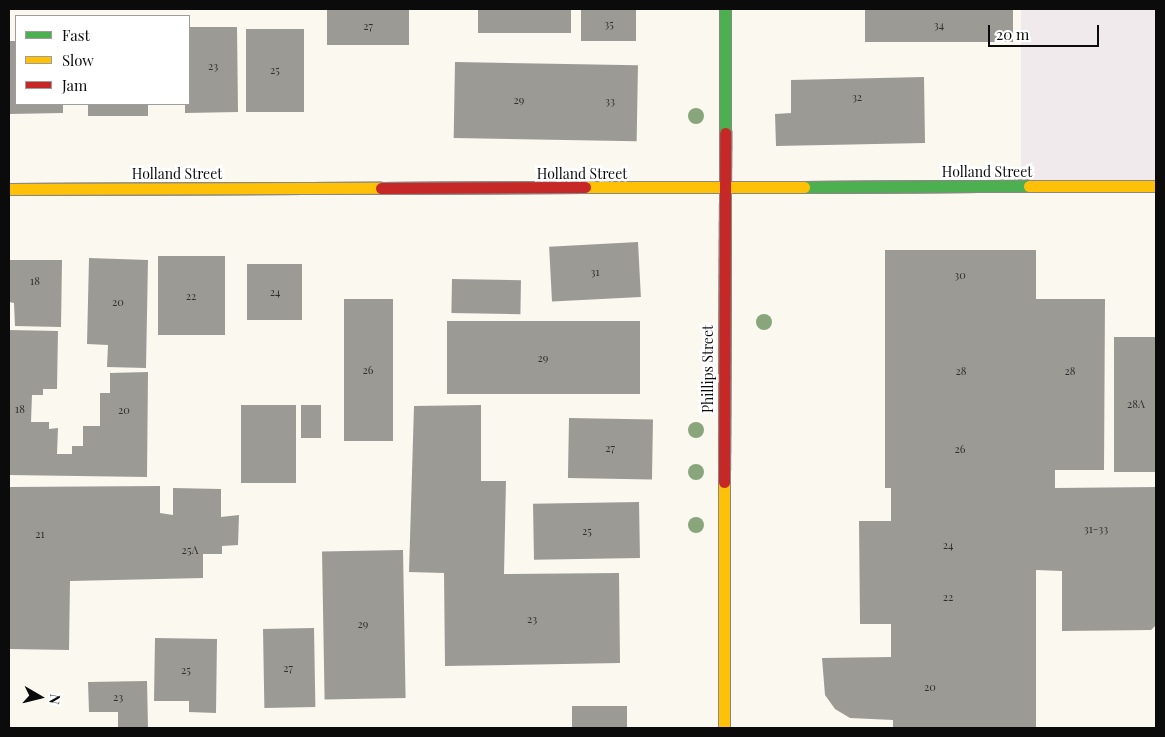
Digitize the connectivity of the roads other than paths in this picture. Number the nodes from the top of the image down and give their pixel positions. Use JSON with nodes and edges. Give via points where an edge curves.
{"nodes":[{"id":1,"x":725,"y":9,"type":"edge"},
{"id":2,"x":1156,"y":186,"type":"edge"},
{"id":3,"x":9,"y":189,"type":"edge"},
{"id":4,"x":723,"y":189,"type":"junction"},
{"id":5,"x":724,"y":728,"type":"edge"}],
"edges":[{"from":1,"to":4,"type":"street","name":"Phillips Street"},
{"from":2,"to":4,"type":"street","name":"Holland Street"},
{"from":3,"to":4,"type":"street","name":"Holland Street"},
{"from":4,"to":5,"type":"street","name":"Phillips Street"}]}
